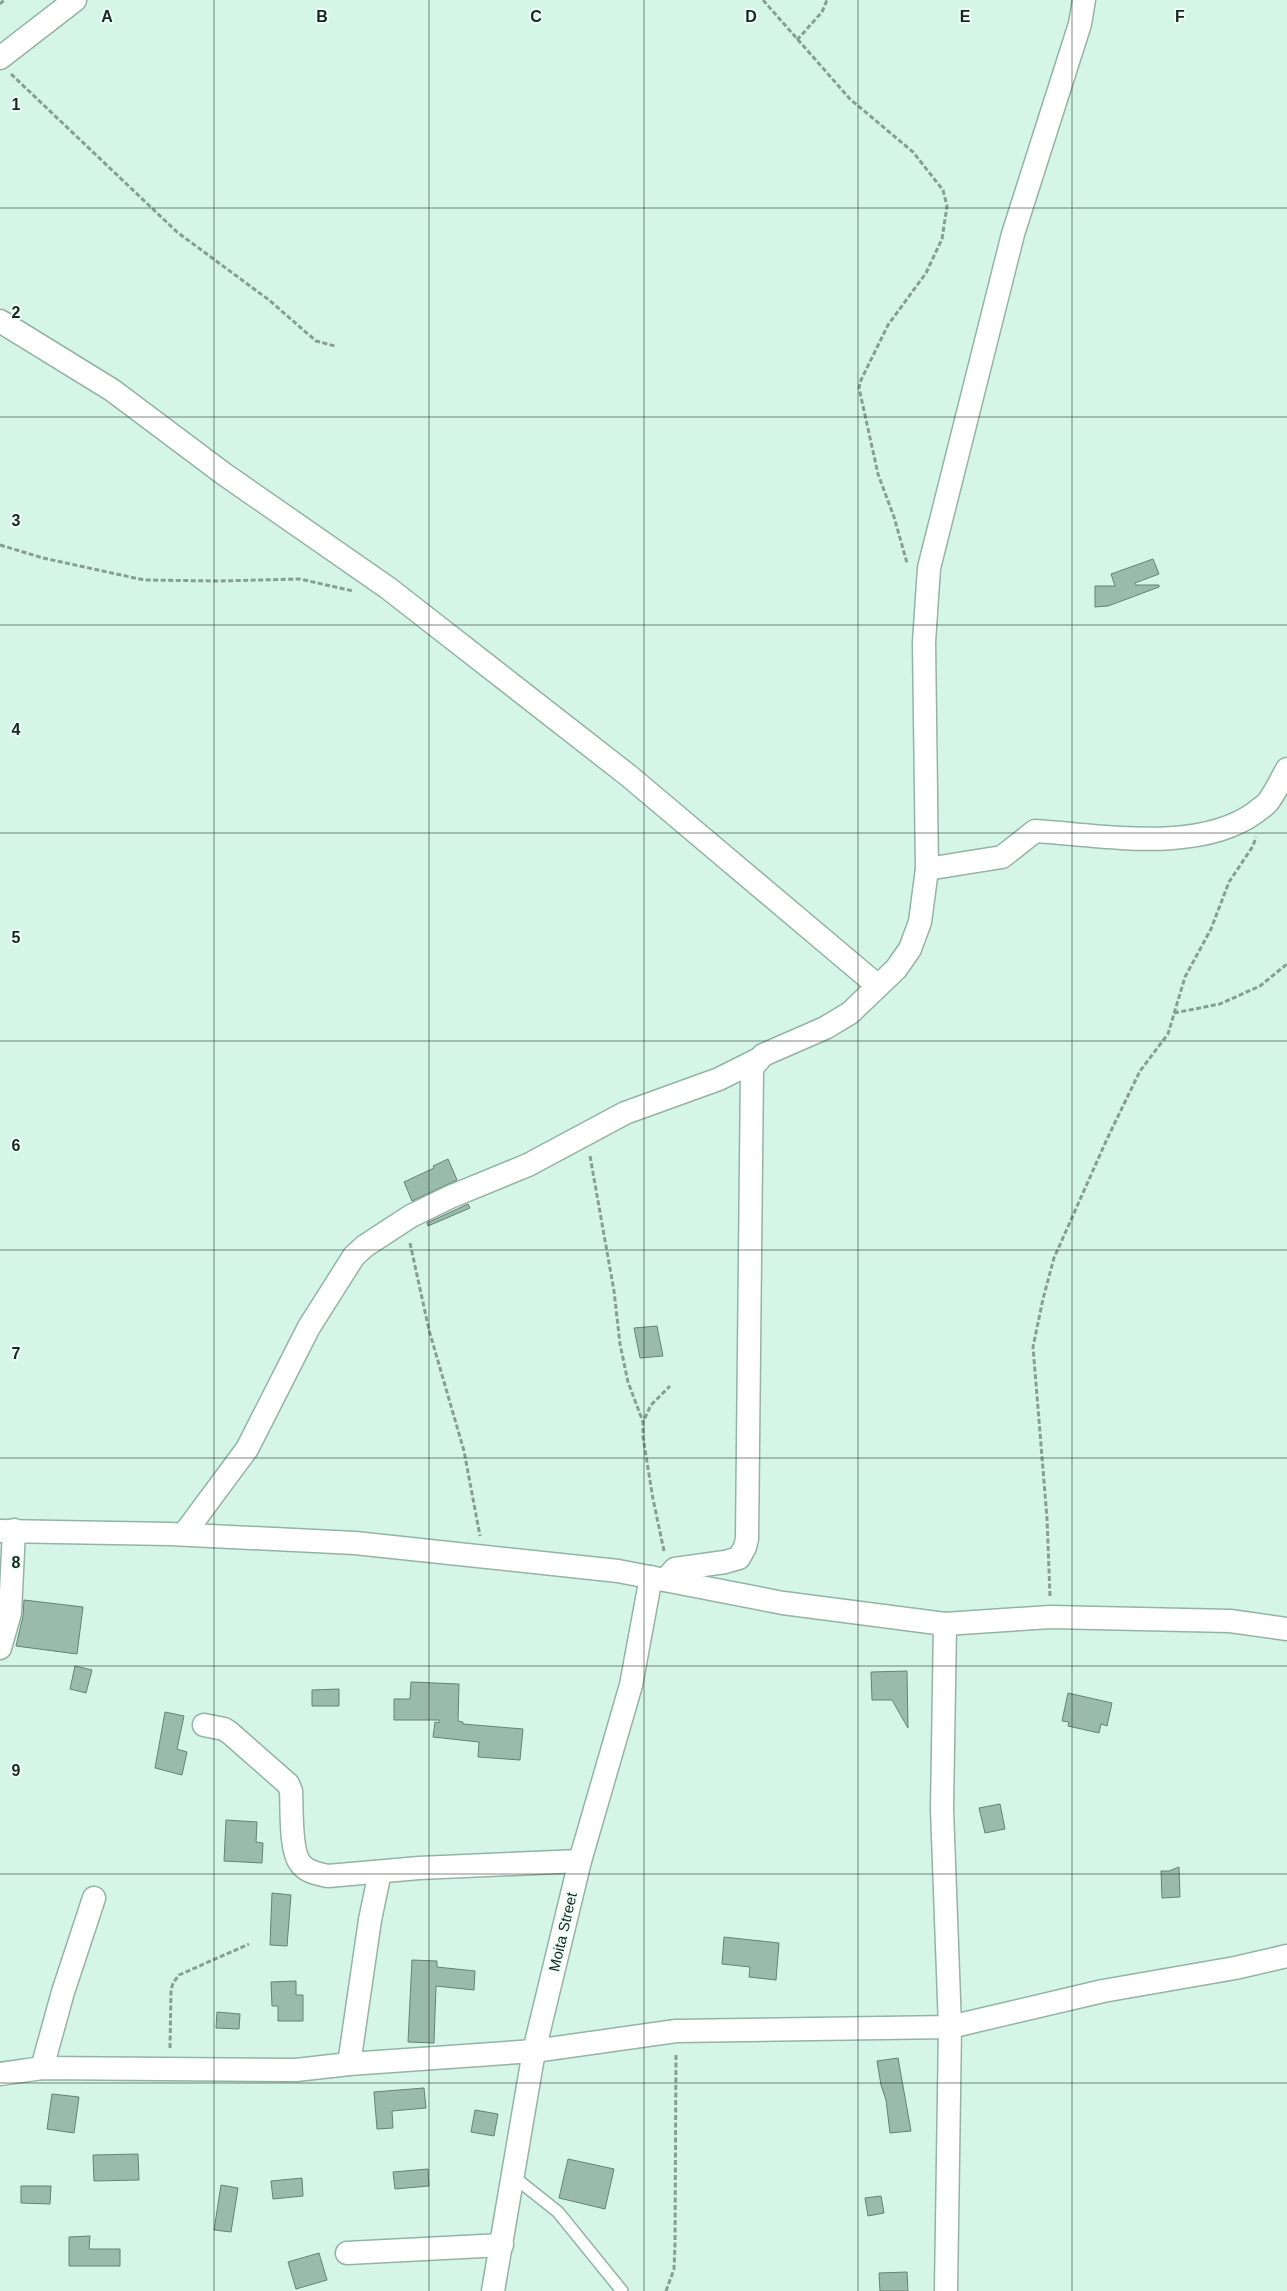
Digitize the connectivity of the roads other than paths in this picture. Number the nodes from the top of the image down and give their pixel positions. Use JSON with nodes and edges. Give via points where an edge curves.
{"nodes":[{"id":1,"x":75,"y":0,"type":"edge"},
{"id":2,"x":1084,"y":0,"type":"edge"},
{"id":3,"x":4,"y":64,"type":"edge"},
{"id":4,"x":0,"y":321,"type":"edge"},
{"id":5,"x":1287,"y":769,"type":"edge"},
{"id":6,"x":927,"y":869,"type":"junction"},
{"id":7,"x":878,"y":986,"type":"junction"},
{"id":8,"x":757,"y":1060,"type":"junction"},
{"id":9,"x":7,"y":1530,"type":"edge"},
{"id":10,"x":184,"y":1534,"type":"junction"},
{"id":11,"x":661,"y":1577,"type":"junction"},
{"id":12,"x":944,"y":1624,"type":"junction"},
{"id":13,"x":1287,"y":1629,"type":"edge"},
{"id":14,"x":0,"y":1648,"type":"edge"},
{"id":15,"x":204,"y":1725,"type":"dead end"},
{"id":16,"x":580,"y":1861,"type":"junction"},
{"id":17,"x":380,"y":1872,"type":"junction"},
{"id":18,"x":94,"y":1898,"type":"dead end"},
{"id":19,"x":1287,"y":1956,"type":"edge"},
{"id":20,"x":950,"y":2027,"type":"junction"},
{"id":21,"x":534,"y":2051,"type":"junction"},
{"id":22,"x":350,"y":2064,"type":"junction"},
{"id":23,"x":42,"y":2068,"type":"junction"},
{"id":24,"x":0,"y":2074,"type":"edge"},
{"id":25,"x":514,"y":2177,"type":"junction"},
{"id":26,"x":502,"y":2245,"type":"junction"},
{"id":27,"x":347,"y":2253,"type":"dead end"},
{"id":28,"x":493,"y":2291,"type":"edge"},
{"id":29,"x":622,"y":2291,"type":"edge"},
{"id":30,"x":946,"y":2291,"type":"edge"}],
"edges":[{"from":1,"to":3,"type":"street"},
{"from":2,"to":6,"type":"street","via":[[1080,24],[1013,234],[929,568],[924,642]]},
{"from":4,"to":7,"type":"street","via":[[112,390],[224,474],[388,588],[629,776]]},
{"from":5,"to":6,"type":"street","via":[[1267,803],[1225,829],[1190,838],[1153,839],[1035,831],[1002,857]]},
{"from":6,"to":7,"type":"street","via":[[920,922],[910,949]]},
{"from":7,"to":8,"type":"street","via":[[850,1013]]},
{"from":8,"to":10,"type":"street","via":[[719,1079],[625,1113],[528,1165],[450,1197],[405,1220],[365,1246],[354,1256],[309,1327],[247,1449]]},
{"from":8,"to":11,"type":"street","via":[[752,1068],[747,1539],[739,1558],[687,1566]]},
{"from":9,"to":10,"type":"street"},
{"from":9,"to":14,"type":"street","via":[[10,1613]]},
{"from":10,"to":11,"type":"street","via":[[355,1543]]},
{"from":11,"to":12,"type":"street","via":[[783,1603]]},
{"from":11,"to":16,"type":"street","name":"Moita Street"},
{"from":12,"to":13,"type":"street","via":[[1050,1616],[1230,1621]]},
{"from":12,"to":20,"type":"street","via":[[942,1808]]},
{"from":15,"to":17,"type":"street","via":[[230,1733],[288,1784],[292,1791],[294,1841],[301,1864],[315,1873],[328,1876]]},
{"from":16,"to":17,"type":"street"},
{"from":16,"to":21,"type":"street","name":"Moita Street"},
{"from":17,"to":22,"type":"street"},
{"from":18,"to":23,"type":"street"},
{"from":19,"to":20,"type":"street","via":[[1103,1991]]},
{"from":20,"to":21,"type":"street","via":[[676,2031]]},
{"from":20,"to":30,"type":"street"},
{"from":21,"to":22,"type":"street"},
{"from":21,"to":25,"type":"street","name":"Moita Street"},
{"from":22,"to":23,"type":"street","via":[[296,2070]]},
{"from":23,"to":24,"type":"street"},
{"from":25,"to":26,"type":"street","name":"Moita Street"},
{"from":25,"to":29,"type":"lane","via":[[558,2212]]},
{"from":26,"to":27,"type":"street"},
{"from":26,"to":28,"type":"street","name":"Moita Street"}]}
